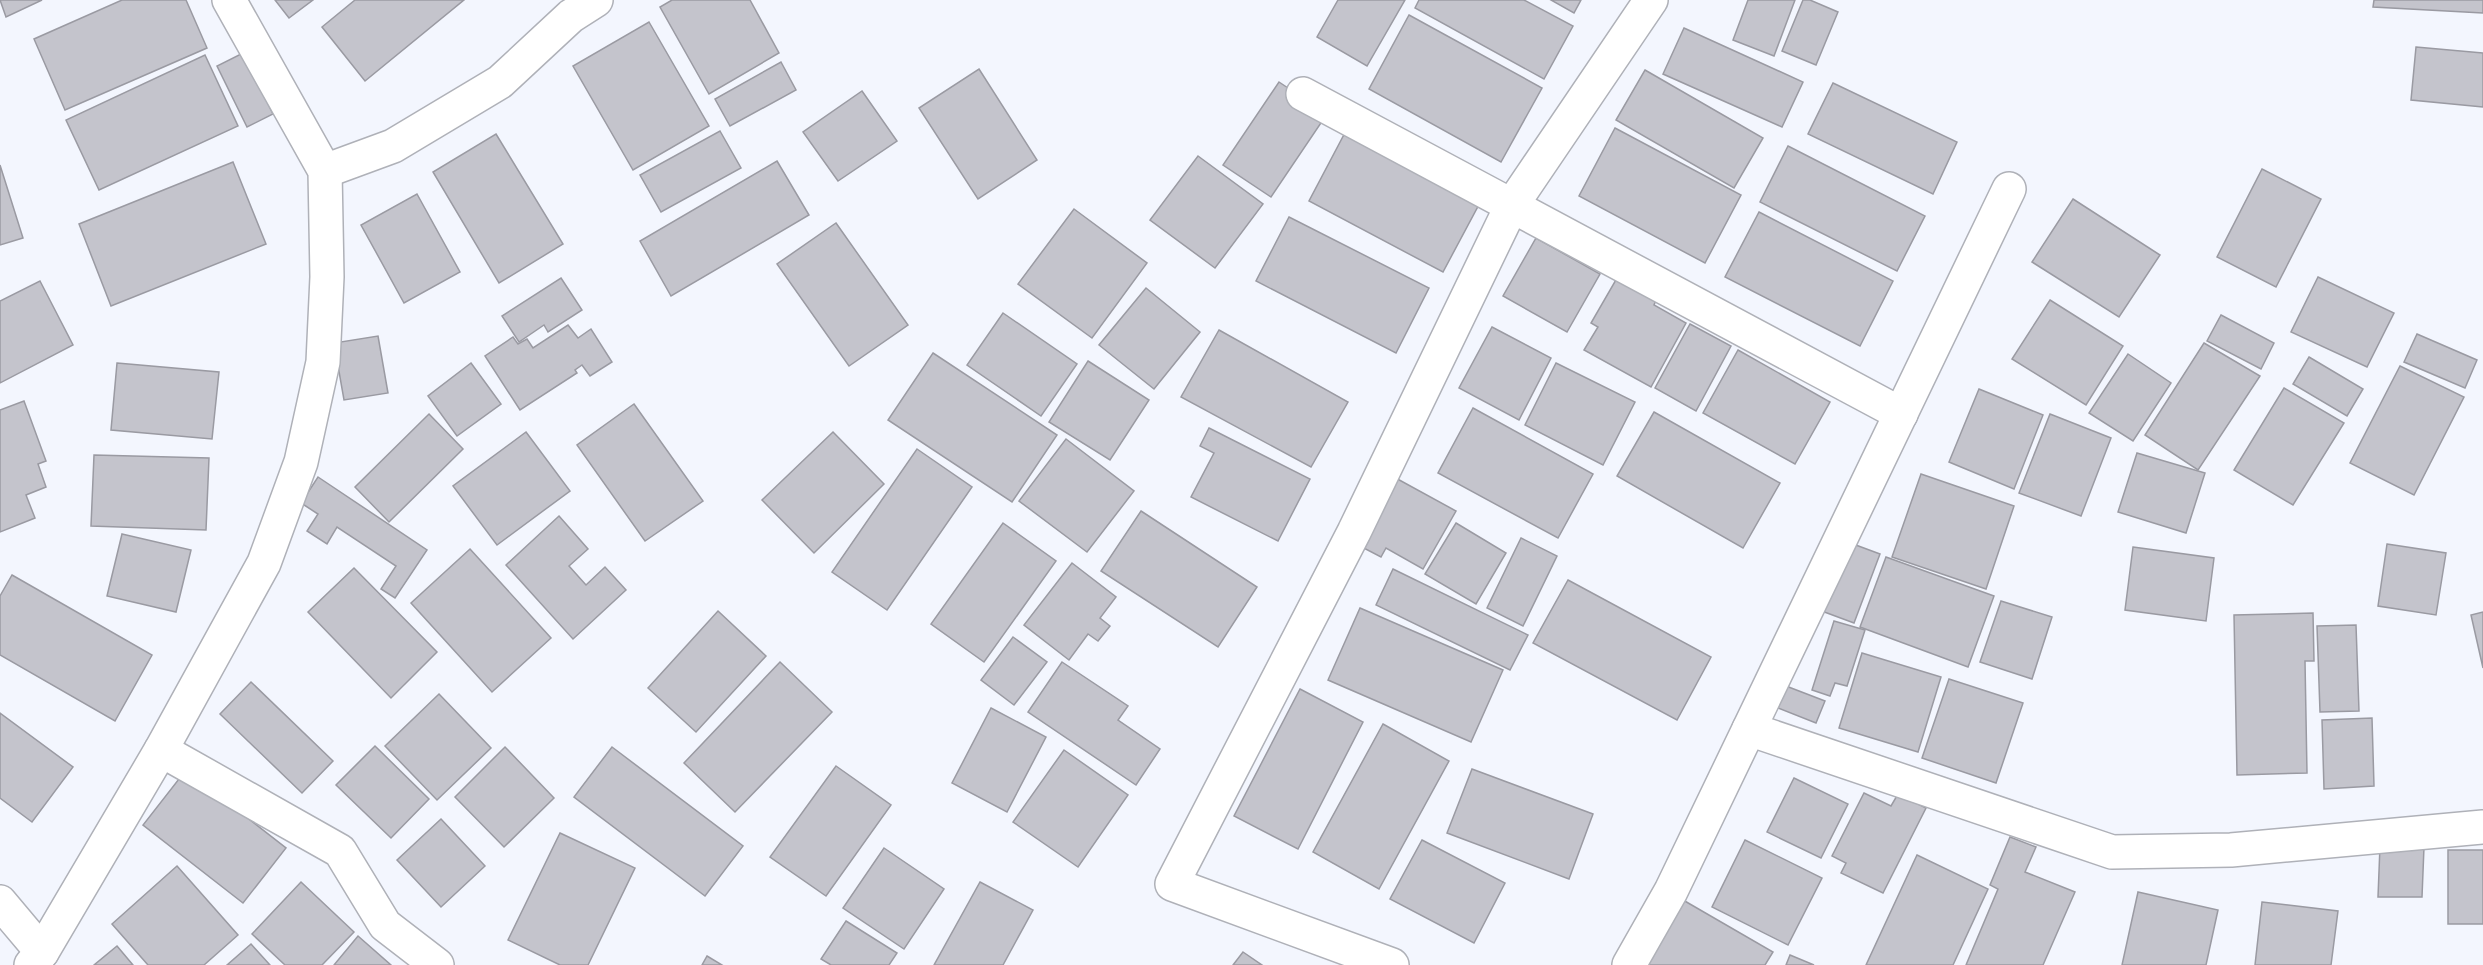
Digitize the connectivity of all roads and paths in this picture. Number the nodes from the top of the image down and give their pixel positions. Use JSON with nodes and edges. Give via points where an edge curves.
{"nodes":[{"id":1,"x":228,"y":0,"type":"edge"},
{"id":2,"x":596,"y":0,"type":"edge"},
{"id":3,"x":1652,"y":0,"type":"edge"},
{"id":4,"x":1303,"y":94,"type":"dead end"},
{"id":5,"x":325,"y":171,"type":"junction"},
{"id":6,"x":2009,"y":189,"type":"dead end"},
{"id":7,"x":1512,"y":205,"type":"junction"},
{"id":8,"x":1901,"y":414,"type":"junction"},
{"id":9,"x":1749,"y":729,"type":"junction"},
{"id":10,"x":161,"y":750,"type":"junction"},
{"id":11,"x":2483,"y":827,"type":"edge"},
{"id":12,"x":0,"y":902,"type":"edge"},
{"id":13,"x":36,"y":958,"type":"edge"},
{"id":14,"x":437,"y":965,"type":"edge"},
{"id":15,"x":1392,"y":965,"type":"edge"},
{"id":16,"x":1629,"y":965,"type":"edge"}],
"edges":[{"from":1,"to":5,"type":"street"},
{"from":2,"to":5,"type":"street","via":[[571,16],[500,82],[393,146]]},
{"from":3,"to":7,"type":"street"},
{"from":4,"to":7,"type":"street"},
{"from":5,"to":10,"type":"street","via":[[327,277],[323,362],[301,462],[264,562]]},
{"from":6,"to":8,"type":"street"},
{"from":7,"to":8,"type":"street"},
{"from":7,"to":15,"type":"street","via":[[1354,532],[1172,884]]},
{"from":8,"to":9,"type":"street"},
{"from":9,"to":11,"type":"street","via":[[2112,852],[2231,850]]},
{"from":9,"to":16,"type":"street","via":[[1671,891]]},
{"from":10,"to":13,"type":"street"},
{"from":10,"to":14,"type":"street","via":[[340,851],[385,925]]},
{"from":12,"to":13,"type":"street"}]}
